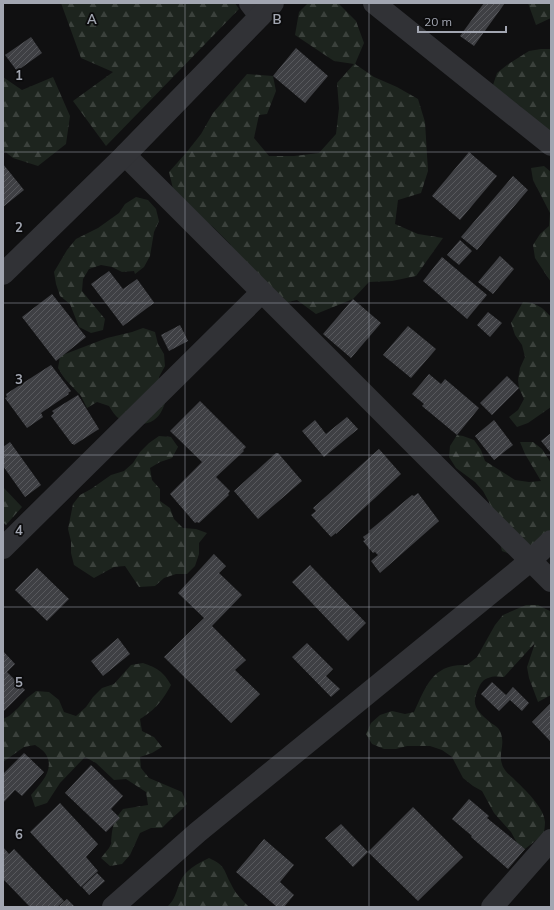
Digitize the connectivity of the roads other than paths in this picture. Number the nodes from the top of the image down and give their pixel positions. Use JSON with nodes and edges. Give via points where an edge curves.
{"nodes":[{"id":1,"x":374,"y":3,"type":"edge"},
{"id":2,"x":261,"y":8,"type":"edge"},
{"id":3,"x":551,"y":145,"type":"edge"},
{"id":4,"x":124,"y":155,"type":"junction"},
{"id":5,"x":3,"y":274,"type":"edge"},
{"id":6,"x":262,"y":292,"type":"junction"},
{"id":7,"x":551,"y":541,"type":"edge"},
{"id":8,"x":3,"y":548,"type":"edge"},
{"id":9,"x":530,"y":561,"type":"junction"},
{"id":10,"x":551,"y":581,"type":"edge"},
{"id":11,"x":551,"y":840,"type":"edge"},
{"id":12,"x":113,"y":907,"type":"edge"},
{"id":13,"x":492,"y":907,"type":"edge"}],
"edges":[{"from":1,"to":3,"type":"street"},
{"from":2,"to":4,"type":"street"},
{"from":4,"to":5,"type":"street"},
{"from":4,"to":6,"type":"street"},
{"from":6,"to":8,"type":"street"},
{"from":6,"to":9,"type":"street"},
{"from":7,"to":9,"type":"street"},
{"from":9,"to":10,"type":"street"},
{"from":9,"to":12,"type":"street","via":[[198,832]]},
{"from":11,"to":13,"type":"street"}]}
